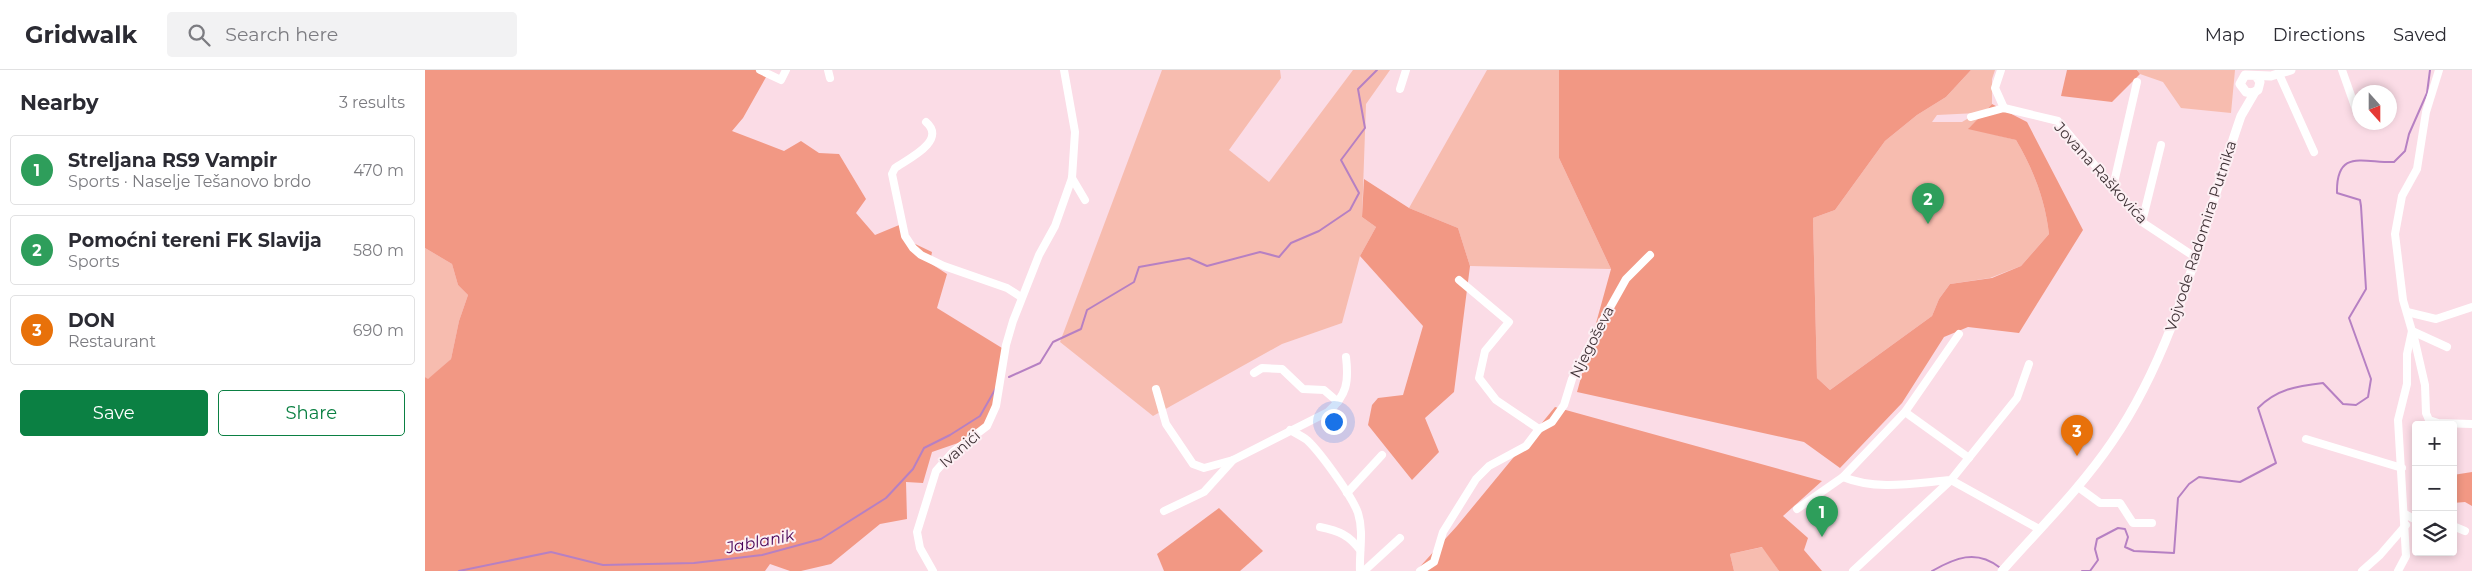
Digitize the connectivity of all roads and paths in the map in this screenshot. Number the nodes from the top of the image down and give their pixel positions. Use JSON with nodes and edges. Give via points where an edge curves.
{"nodes":[{"id":1,"x":760,"y":70,"type":"edge"},
{"id":2,"x":786,"y":70,"type":"edge"},
{"id":3,"x":1064,"y":70,"type":"edge"},
{"id":4,"x":1406,"y":70,"type":"edge"},
{"id":5,"x":2001,"y":70,"type":"edge"},
{"id":6,"x":2291,"y":70,"type":"edge"},
{"id":7,"x":2342,"y":70,"type":"edge"},
{"id":8,"x":2439,"y":70,"type":"edge"},
{"id":9,"x":2253,"y":73,"type":"edge"},
{"id":10,"x":2243,"y":74,"type":"edge"},
{"id":11,"x":2275,"y":75,"type":"junction"},
{"id":12,"x":2137,"y":82,"type":"dead end"},
{"id":13,"x":2241,"y":88,"type":"junction"},
{"id":14,"x":1400,"y":89,"type":"dead end"},
{"id":15,"x":2257,"y":90,"type":"junction"},
{"id":16,"x":2352,"y":98,"type":"edge"},
{"id":17,"x":2004,"y":108,"type":"junction"},
{"id":18,"x":2241,"y":116,"type":"junction"},
{"id":19,"x":1971,"y":117,"type":"dead end"},
{"id":20,"x":926,"y":122,"type":"dead end"},
{"id":21,"x":2161,"y":144,"type":"dead end"},
{"id":22,"x":2314,"y":152,"type":"dead end"},
{"id":23,"x":1072,"y":178,"type":"junction"},
{"id":24,"x":2113,"y":187,"type":"junction"},
{"id":25,"x":1085,"y":200,"type":"dead end"},
{"id":26,"x":2142,"y":222,"type":"junction"},
{"id":27,"x":1650,"y":255,"type":"dead end"},
{"id":28,"x":2195,"y":257,"type":"junction"},
{"id":29,"x":1459,"y":280,"type":"dead end"},
{"id":30,"x":1021,"y":297,"type":"junction"},
{"id":31,"x":2472,"y":307,"type":"edge"},
{"id":32,"x":2407,"y":312,"type":"junction"},
{"id":33,"x":2413,"y":331,"type":"junction"},
{"id":34,"x":1959,"y":334,"type":"dead end"},
{"id":35,"x":2447,"y":347,"type":"dead end"},
{"id":36,"x":1346,"y":357,"type":"dead end"},
{"id":37,"x":2029,"y":364,"type":"dead end"},
{"id":38,"x":1254,"y":374,"type":"dead end"},
{"id":39,"x":1157,"y":389,"type":"dead end"},
{"id":40,"x":1338,"y":402,"type":"junction"},
{"id":41,"x":1905,"y":412,"type":"junction"},
{"id":42,"x":2472,"y":424,"type":"edge"},
{"id":43,"x":1539,"y":429,"type":"junction"},
{"id":44,"x":1290,"y":430,"type":"junction"},
{"id":45,"x":2306,"y":439,"type":"dead end"},
{"id":46,"x":1382,"y":455,"type":"dead end"},
{"id":47,"x":1969,"y":458,"type":"junction"},
{"id":48,"x":1233,"y":460,"type":"junction"},
{"id":49,"x":2401,"y":468,"type":"junction"},
{"id":50,"x":1843,"y":477,"type":"junction"},
{"id":51,"x":1951,"y":480,"type":"junction"},
{"id":52,"x":2078,"y":487,"type":"junction"},
{"id":53,"x":1347,"y":493,"type":"junction"},
{"id":54,"x":1797,"y":509,"type":"dead end"},
{"id":55,"x":1165,"y":511,"type":"dead end"},
{"id":56,"x":2405,"y":514,"type":"junction"},
{"id":57,"x":2412,"y":518,"type":"edge"},
{"id":58,"x":2152,"y":523,"type":"dead end"},
{"id":59,"x":2405,"y":525,"type":"junction"},
{"id":60,"x":1320,"y":527,"type":"dead end"},
{"id":61,"x":2457,"y":528,"type":"edge"},
{"id":62,"x":2039,"y":529,"type":"junction"},
{"id":63,"x":2465,"y":531,"type":"dead end"},
{"id":64,"x":1400,"y":538,"type":"dead end"},
{"id":65,"x":1360,"y":550,"type":"junction"},
{"id":66,"x":933,"y":571,"type":"edge"},
{"id":67,"x":1362,"y":571,"type":"edge"},
{"id":68,"x":1420,"y":571,"type":"edge"},
{"id":69,"x":1853,"y":571,"type":"edge"},
{"id":70,"x":2002,"y":571,"type":"edge"},
{"id":71,"x":2362,"y":571,"type":"edge"},
{"id":72,"x":2398,"y":571,"type":"edge"}],
"edges":[{"from":1,"to":2,"type":"street","via":[[781,80]]},
{"from":3,"to":23,"type":"street","name":"Ivanići","via":[[1075,132]]},
{"from":4,"to":14,"type":"street"},
{"from":5,"to":17,"type":"street","via":[[1995,88]]},
{"from":6,"to":11,"type":"main road","name":"Vojvode Radomira Putnika"},
{"from":7,"to":16,"type":"street"},
{"from":8,"to":32,"type":"street","via":[[2425,112],[2417,168],[2403,196],[2395,234]]},
{"from":9,"to":10,"type":"main road"},
{"from":9,"to":11,"type":"main road","name":"Vojvode Radomira Putnika"},
{"from":9,"to":15,"type":"main road","via":[[2260,82]]},
{"from":10,"to":13,"type":"main road"},
{"from":11,"to":15,"type":"main road","name":"Vojvode Radomira Putnika"},
{"from":11,"to":22,"type":"street"},
{"from":12,"to":24,"type":"street"},
{"from":13,"to":15,"type":"main road","via":[[2246,92]]},
{"from":13,"to":18,"type":"main road","name":"Vojvode Radomira Putnika"},
{"from":15,"to":18,"type":"main road","name":"Vojvode Radomira Putnika"},
{"from":17,"to":19,"type":"street","name":"Jovana Raškovića"},
{"from":17,"to":24,"type":"street","name":"Jovana Raškovića","via":[[2058,121]]},
{"from":18,"to":28,"type":"main road","name":"Vojvode Radomira Putnika"},
{"from":20,"to":30,"type":"street","via":[[932,133],[926,146],[920,154],[895,168],[892,174],[905,236],[921,255],[963,274],[1007,288]]},
{"from":21,"to":26,"type":"street"},
{"from":23,"to":25,"type":"street"},
{"from":23,"to":30,"type":"street","name":"Ivanići","via":[[1055,226]]},
{"from":24,"to":26,"type":"street","name":"Jovana Raškovića"},
{"from":26,"to":28,"type":"street","name":"Jovana Raškovića"},
{"from":27,"to":43,"type":"street","name":"Njegoševa","via":[[1626,279],[1572,379],[1564,404],[1551,422]]},
{"from":28,"to":52,"type":"main road","name":"Vojvode Radomira Putnika","via":[[2177,318],[2137,400],[2113,442]]},
{"from":29,"to":43,"type":"street","via":[[1509,322],[1485,351],[1479,378],[1496,400]]},
{"from":30,"to":66,"type":"street","name":"Ivanići","via":[[1006,345],[996,406],[987,426],[953,452],[936,472],[917,532]]},
{"from":31,"to":32,"type":"street","via":[[2436,319]]},
{"from":32,"to":33,"type":"street"},
{"from":33,"to":35,"type":"street"},
{"from":33,"to":42,"type":"street","via":[[2429,420]]},
{"from":33,"to":49,"type":"street","via":[[2407,354],[2407,384],[2399,411]]},
{"from":34,"to":41,"type":"street"},
{"from":36,"to":40,"type":"street","via":[[1349,380]]},
{"from":37,"to":47,"type":"street","via":[[2017,398]]},
{"from":38,"to":40,"type":"street","via":[[1263,368],[1282,369],[1303,389],[1323,390]]},
{"from":39,"to":48,"type":"street","via":[[1166,424],[1193,464],[1204,468]]},
{"from":40,"to":44,"type":"street","via":[[1328,412]]},
{"from":41,"to":47,"type":"street"},
{"from":41,"to":50,"type":"street"},
{"from":43,"to":68,"type":"street","name":"Njegoševa","via":[[1526,446],[1489,466],[1476,479],[1443,532],[1434,562]]},
{"from":44,"to":48,"type":"street"},
{"from":44,"to":53,"type":"street","via":[[1307,439]]},
{"from":45,"to":49,"type":"street"},
{"from":46,"to":53,"type":"street"},
{"from":47,"to":51,"type":"street"},
{"from":48,"to":55,"type":"street","via":[[1204,492]]},
{"from":49,"to":56,"type":"street"},
{"from":50,"to":51,"type":"street","via":[[1879,486]]},
{"from":50,"to":54,"type":"street"},
{"from":51,"to":62,"type":"street"},
{"from":51,"to":69,"type":"street"},
{"from":52,"to":58,"type":"street","via":[[2100,504],[2120,503],[2133,523]]},
{"from":52,"to":62,"type":"main road","name":"Vojvode Radomira Putnika"},
{"from":53,"to":65,"type":"street","via":[[1358,513],[1362,535]]},
{"from":56,"to":57,"type":"street"},
{"from":56,"to":59,"type":"street"},
{"from":59,"to":71,"type":"street"},
{"from":59,"to":72,"type":"street","via":[[2407,556]]},
{"from":60,"to":65,"type":"street","via":[[1345,534]]},
{"from":61,"to":63,"type":"street"},
{"from":62,"to":70,"type":"main road","name":"Vojvode Radomira Putnika"},
{"from":64,"to":67,"type":"street"},
{"from":65,"to":67,"type":"street"}]}
